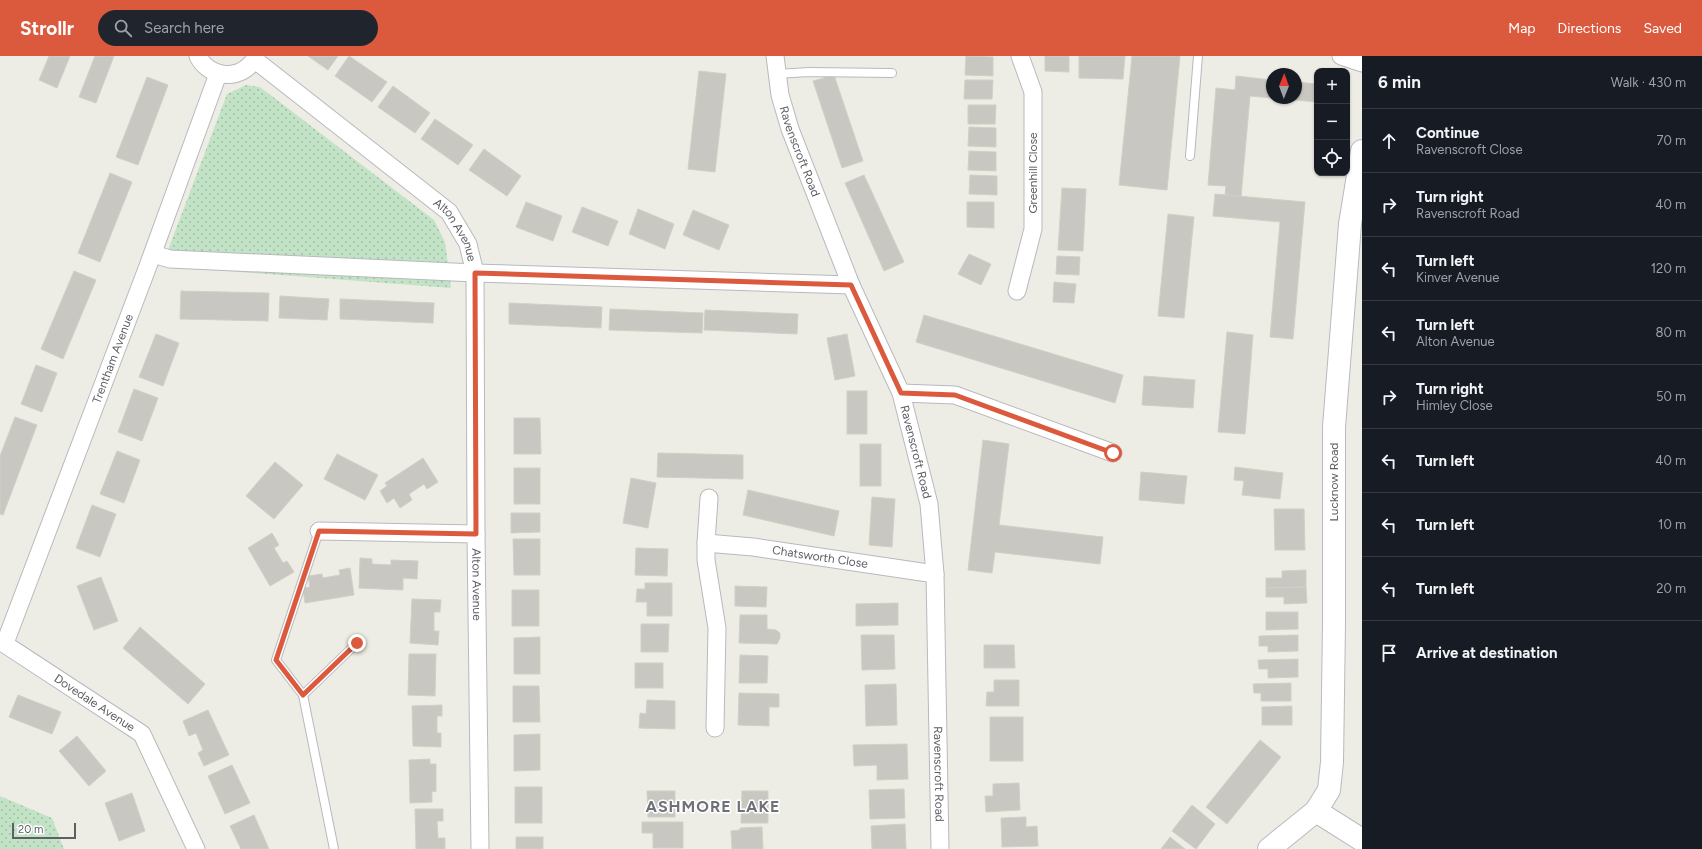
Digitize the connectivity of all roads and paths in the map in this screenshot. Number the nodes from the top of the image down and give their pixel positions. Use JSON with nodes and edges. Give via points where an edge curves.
{"nodes":[{"id":1,"x":198,"y":56,"type":"edge"},
{"id":2,"x":775,"y":56,"type":"edge"},
{"id":3,"x":1020,"y":56,"type":"edge"},
{"id":4,"x":1198,"y":56,"type":"edge"},
{"id":5,"x":1341,"y":56,"type":"edge"},
{"id":6,"x":256,"y":58,"type":"edge"},
{"id":7,"x":1362,"y":63,"type":"edge"},
{"id":8,"x":892,"y":73,"type":"dead end"},
{"id":9,"x":218,"y":74,"type":"junction"},
{"id":10,"x":777,"y":74,"type":"junction"},
{"id":11,"x":1362,"y":151,"type":"edge"},
{"id":12,"x":1190,"y":156,"type":"dead end"},
{"id":13,"x":153,"y":254,"type":"junction"},
{"id":14,"x":475,"y":273,"type":"junction"},
{"id":15,"x":851,"y":285,"type":"junction"},
{"id":16,"x":1017,"y":291,"type":"dead end"},
{"id":17,"x":901,"y":393,"type":"junction"},
{"id":18,"x":1113,"y":453,"type":"dead end"},
{"id":19,"x":709,"y":498,"type":"dead end"},
{"id":20,"x":319,"y":531,"type":"joint"},
{"id":21,"x":476,"y":534,"type":"junction"},
{"id":22,"x":706,"y":543,"type":"junction"},
{"id":23,"x":935,"y":574,"type":"junction"},
{"id":24,"x":2,"y":642,"type":"edge"},
{"id":25,"x":357,"y":643,"type":"dead end"},
{"id":26,"x":303,"y":695,"type":"junction"},
{"id":27,"x":715,"y":728,"type":"dead end"},
{"id":28,"x":1316,"y":811,"type":"junction"},
{"id":29,"x":1362,"y":840,"type":"edge"},
{"id":30,"x":196,"y":849,"type":"edge"},
{"id":31,"x":334,"y":849,"type":"edge"},
{"id":32,"x":480,"y":849,"type":"edge"},
{"id":33,"x":940,"y":849,"type":"edge"},
{"id":34,"x":1269,"y":849,"type":"edge"}],
"edges":[{"from":1,"to":9,"type":"street","via":[[201,63]]},
{"from":2,"to":10,"type":"street","name":"Ravenscroft Road"},
{"from":3,"to":16,"type":"street","name":"Greenhill Close","via":[[1033,92],[1033,229]]},
{"from":4,"to":12,"type":"lane"},
{"from":5,"to":7,"type":"street"},
{"from":6,"to":9,"type":"street","via":[[243,71],[234,75]]},
{"from":6,"to":14,"type":"street","name":"Alton Avenue","via":[[449,212],[468,244]]},
{"from":8,"to":10,"type":"lane"},
{"from":9,"to":13,"type":"street","name":"Trentham Avenue"},
{"from":10,"to":15,"type":"street","name":"Ravenscroft Road","via":[[790,129]]},
{"from":11,"to":28,"type":"street","name":"Lucknow Road","via":[[1350,224],[1334,427],[1332,762],[1329,790]]},
{"from":13,"to":14,"type":"street","via":[[178,259]]},
{"from":13,"to":24,"type":"street","name":"Trentham Avenue"},
{"from":14,"to":15,"type":"street"},
{"from":14,"to":21,"type":"street","name":"Alton Avenue"},
{"from":15,"to":17,"type":"street","name":"Ravenscroft Road"},
{"from":17,"to":18,"type":"street","via":[[955,395]]},
{"from":17,"to":23,"type":"street","name":"Ravenscroft Road","via":[[929,504]]},
{"from":19,"to":22,"type":"street"},
{"from":20,"to":21,"type":"street"},
{"from":20,"to":26,"type":"lane","via":[[276,660]]},
{"from":21,"to":32,"type":"street","name":"Alton Avenue"},
{"from":22,"to":23,"type":"street","name":"Chatsworth Close","via":[[753,546]]},
{"from":22,"to":27,"type":"street","via":[[706,560],[717,628]]},
{"from":23,"to":33,"type":"street","name":"Ravenscroft Road"},
{"from":24,"to":30,"type":"street","name":"Dovedale Avenue","via":[[142,734]]},
{"from":25,"to":26,"type":"lane"},
{"from":26,"to":31,"type":"lane"},
{"from":28,"to":29,"type":"street"},
{"from":28,"to":34,"type":"street","name":"Lucknow Road"}]}
